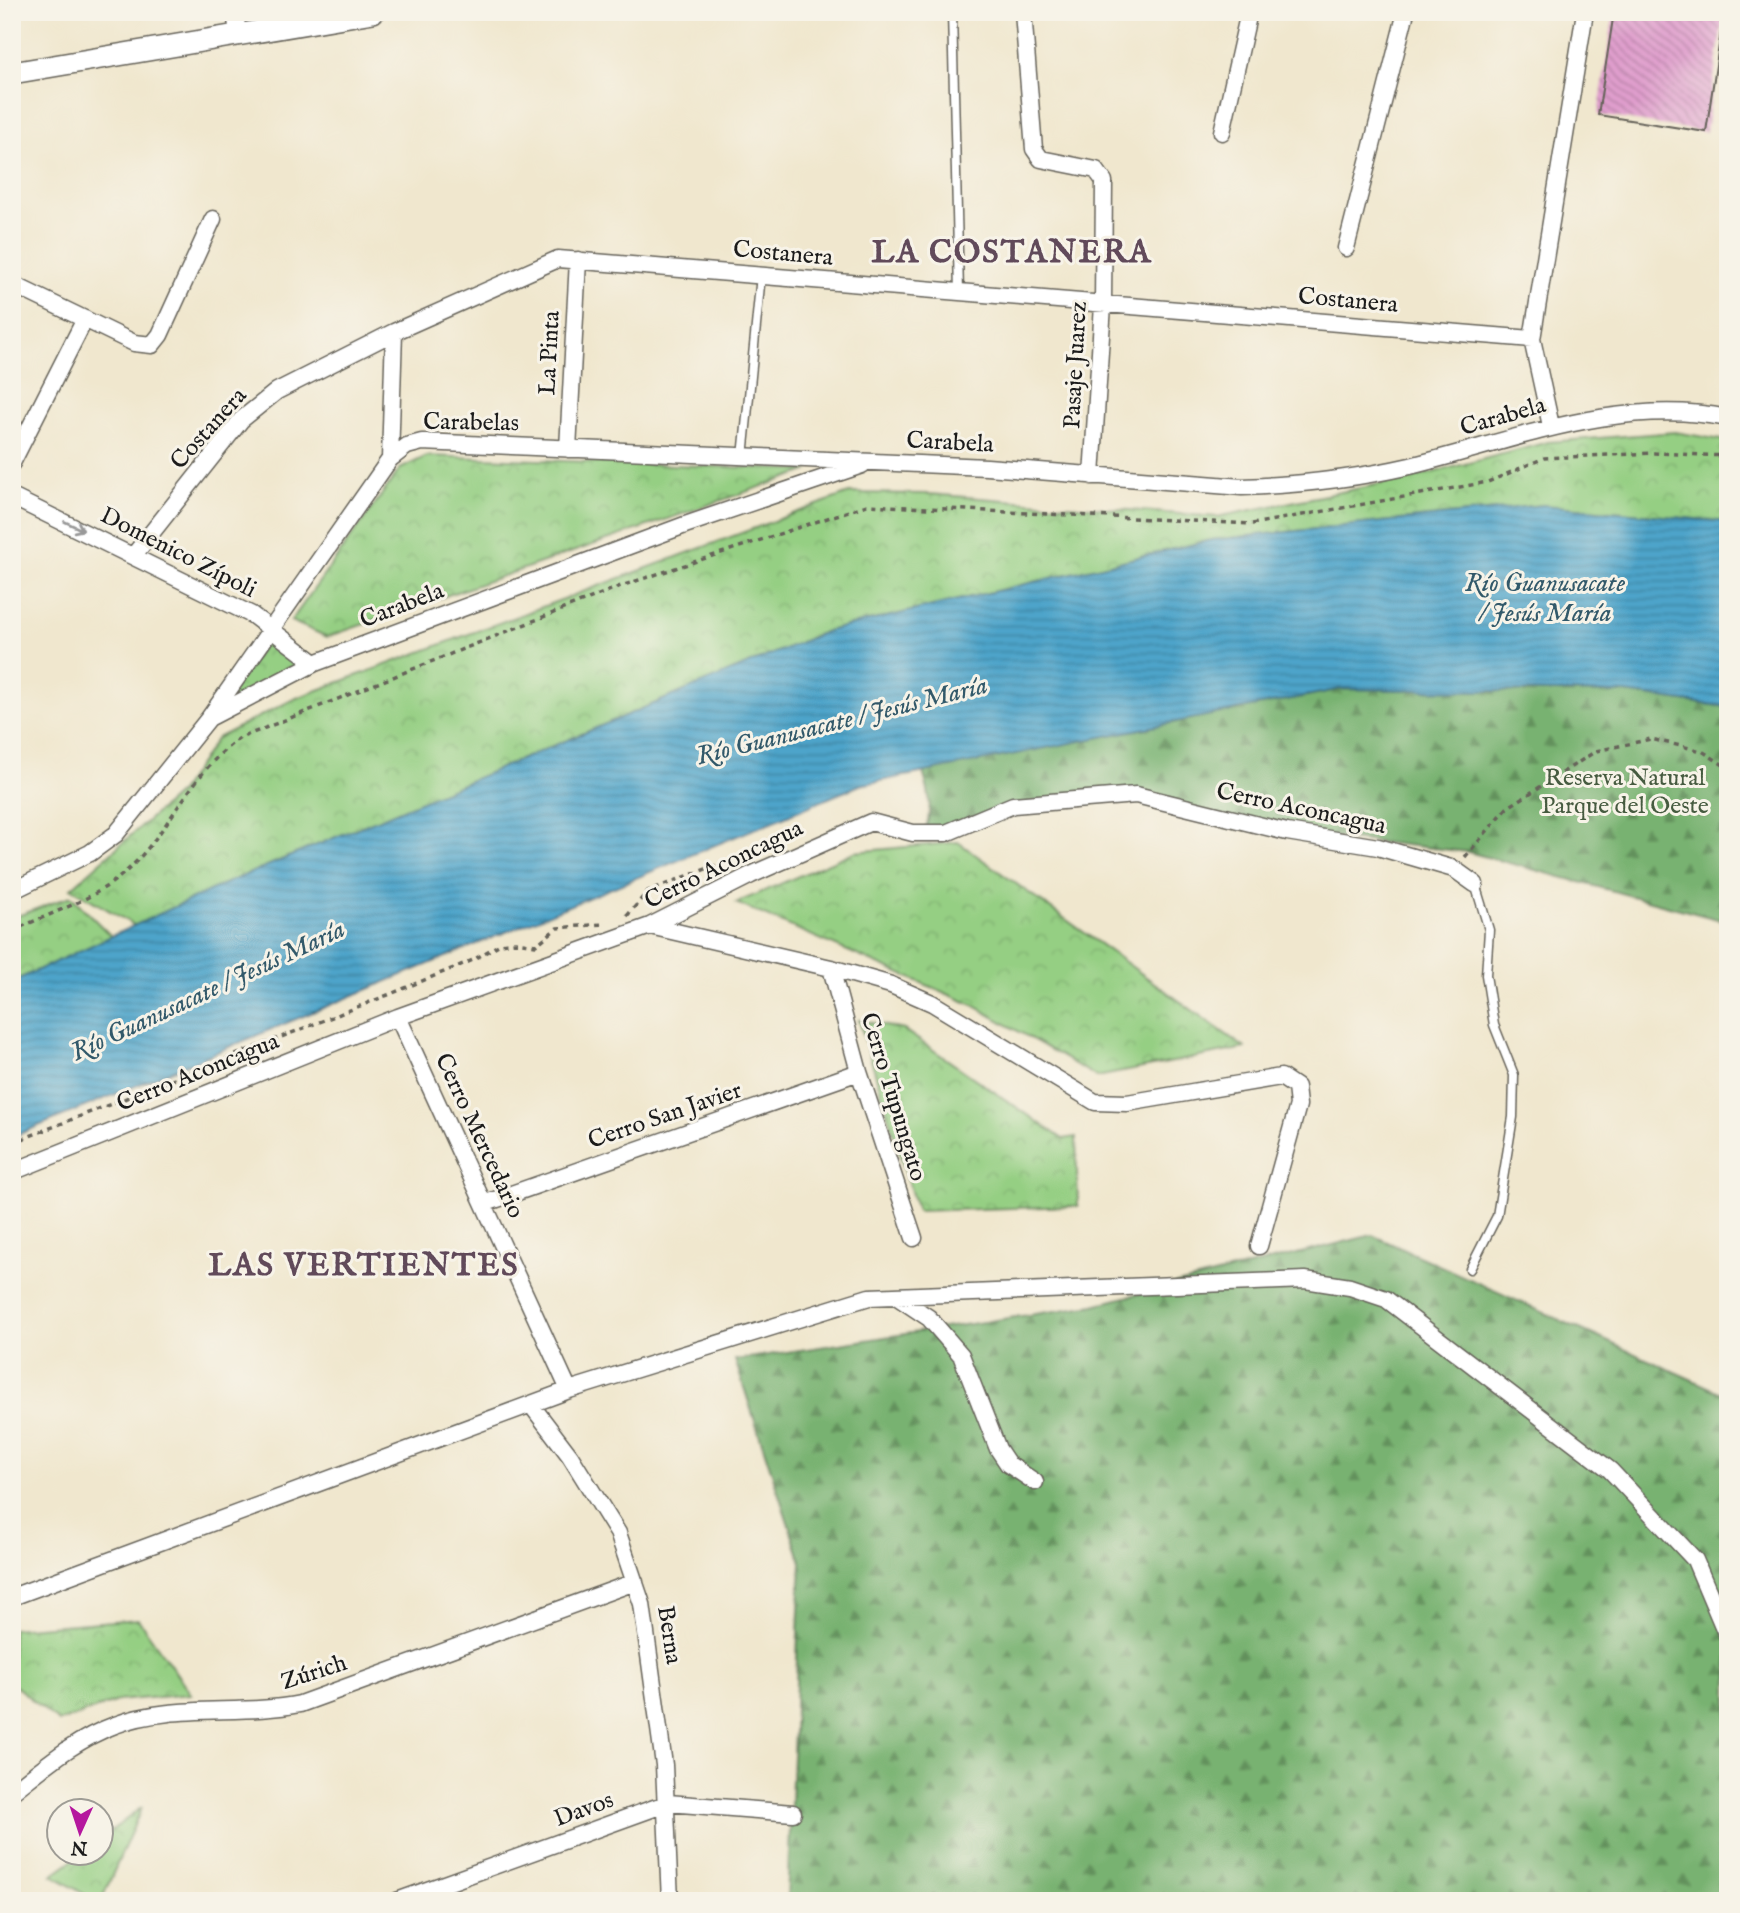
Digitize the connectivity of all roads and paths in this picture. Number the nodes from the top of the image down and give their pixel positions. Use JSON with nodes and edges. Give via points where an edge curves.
{"nodes":[{"id":1,"x":235,"y":12,"type":"edge"},
{"id":2,"x":373,"y":12,"type":"edge"},
{"id":3,"x":952,"y":12,"type":"edge"},
{"id":4,"x":1023,"y":12,"type":"edge"},
{"id":5,"x":1250,"y":12,"type":"edge"},
{"id":6,"x":1406,"y":12,"type":"edge"},
{"id":7,"x":1585,"y":12,"type":"edge"},
{"id":8,"x":238,"y":34,"type":"junction"},
{"id":9,"x":12,"y":73,"type":"edge"},
{"id":10,"x":1222,"y":132,"type":"dead end"},
{"id":11,"x":213,"y":219,"type":"dead end"},
{"id":12,"x":1346,"y":248,"type":"dead end"},
{"id":13,"x":578,"y":260,"type":"junction"},
{"id":14,"x":761,"y":275,"type":"junction"},
{"id":15,"x":12,"y":284,"type":"edge"},
{"id":16,"x":959,"y":292,"type":"junction"},
{"id":17,"x":1103,"y":304,"type":"junction"},
{"id":18,"x":85,"y":319,"type":"junction"},
{"id":19,"x":394,"y":332,"type":"junction"},
{"id":20,"x":1532,"y":339,"type":"junction"},
{"id":21,"x":1728,"y":418,"type":"edge"},
{"id":22,"x":1551,"y":426,"type":"junction"},
{"id":23,"x":568,"y":449,"type":"junction"},
{"id":24,"x":1728,"y":456,"type":"edge"},
{"id":25,"x":743,"y":457,"type":"junction"},
{"id":26,"x":390,"y":459,"type":"junction"},
{"id":27,"x":871,"y":462,"type":"junction"},
{"id":28,"x":12,"y":463,"type":"edge"},
{"id":29,"x":1092,"y":476,"type":"junction"},
{"id":30,"x":12,"y":497,"type":"edge"},
{"id":31,"x":134,"y":555,"type":"junction"},
{"id":32,"x":270,"y":626,"type":"junction"},
{"id":33,"x":315,"y":663,"type":"junction"},
{"id":34,"x":209,"y":718,"type":"junction"},
{"id":35,"x":1728,"y":768,"type":"edge"},
{"id":36,"x":750,"y":860,"type":"dead end"},
{"id":37,"x":1454,"y":869,"type":"junction"},
{"id":38,"x":1475,"y":884,"type":"joint"},
{"id":39,"x":12,"y":891,"type":"edge"},
{"id":40,"x":619,"y":919,"type":"dead end"},
{"id":41,"x":609,"y":923,"type":"dead end"},
{"id":42,"x":650,"y":926,"type":"junction"},
{"id":43,"x":12,"y":931,"type":"edge"},
{"id":44,"x":831,"y":968,"type":"junction"},
{"id":45,"x":398,"y":1017,"type":"junction"},
{"id":46,"x":859,"y":1072,"type":"junction"},
{"id":47,"x":12,"y":1143,"type":"edge"},
{"id":48,"x":12,"y":1172,"type":"edge"},
{"id":49,"x":486,"y":1203,"type":"junction"},
{"id":50,"x":914,"y":1238,"type":"dead end"},
{"id":51,"x":1259,"y":1246,"type":"dead end"},
{"id":52,"x":1469,"y":1269,"type":"dead end"},
{"id":53,"x":896,"y":1296,"type":"junction"},
{"id":54,"x":569,"y":1390,"type":"junction"},
{"id":55,"x":532,"y":1406,"type":"junction"},
{"id":56,"x":1035,"y":1482,"type":"dead end"},
{"id":57,"x":635,"y":1582,"type":"junction"},
{"id":58,"x":12,"y":1597,"type":"edge"},
{"id":59,"x":1726,"y":1633,"type":"edge"},
{"id":60,"x":12,"y":1792,"type":"edge"},
{"id":61,"x":668,"y":1803,"type":"junction"},
{"id":62,"x":793,"y":1813,"type":"dead end"},
{"id":63,"x":425,"y":1896,"type":"edge"},
{"id":64,"x":397,"y":1901,"type":"edge"},
{"id":65,"x":670,"y":1901,"type":"edge"}],
"edges":[{"from":1,"to":8,"type":"street"},
{"from":2,"to":8,"type":"street"},
{"from":3,"to":16,"type":"lane"},
{"from":4,"to":17,"type":"street","name":"Pasaje Juarez","via":[[1034,149],[1041,159],[1097,170],[1104,181]]},
{"from":5,"to":10,"type":"street"},
{"from":6,"to":12,"type":"street"},
{"from":7,"to":20,"type":"street"},
{"from":8,"to":9,"type":"street"},
{"from":11,"to":18,"type":"street","via":[[152,345],[134,343]]},
{"from":13,"to":14,"type":"street","name":"Costanera"},
{"from":13,"to":19,"type":"street","name":"Costanera","via":[[542,264]]},
{"from":13,"to":23,"type":"street","name":"La Pinta"},
{"from":14,"to":16,"type":"street","name":"Costanera"},
{"from":14,"to":25,"type":"lane"},
{"from":15,"to":18,"type":"street"},
{"from":16,"to":17,"type":"street","name":"Costanera"},
{"from":17,"to":20,"type":"street","name":"Costanera"},
{"from":17,"to":29,"type":"street","name":"Pasaje Juarez"},
{"from":18,"to":28,"type":"street"},
{"from":19,"to":26,"type":"street"},
{"from":19,"to":31,"type":"street","name":"Costanera","via":[[277,391],[251,412]]},
{"from":20,"to":22,"type":"street"},
{"from":21,"to":22,"type":"street","name":"Carabela","via":[[1676,412]]},
{"from":22,"to":29,"type":"street","name":"Carabela","via":[[1406,467],[1272,486]]},
{"from":23,"to":25,"type":"street","name":"Carabelas"},
{"from":23,"to":26,"type":"street","name":"Carabelas","via":[[422,442],[407,446]]},
{"from":24,"to":43,"type":"path","via":[[1654,453],[1544,458],[1489,482],[1252,524],[867,505],[621,586],[240,738],[219,752],[164,830],[124,874],[103,890]]},
{"from":25,"to":27,"type":"street","name":"Carabelas"},
{"from":26,"to":32,"type":"street","name":"Carabelas"},
{"from":27,"to":29,"type":"street","name":"Carabela"},
{"from":27,"to":33,"type":"street","name":"Carabela","via":[[685,525]]},
{"from":30,"to":31,"type":"street","name":"Domenico Zípoli","one_way":true},
{"from":31,"to":32,"type":"street","name":"Domenico Zípoli"},
{"from":32,"to":33,"type":"street","name":"Domenico Zípoli"},
{"from":32,"to":34,"type":"street","name":"Carabelas"},
{"from":33,"to":34,"type":"street","name":"Carabela"},
{"from":34,"to":39,"type":"street","name":"Carabelas","via":[[104,845]]},
{"from":35,"to":37,"type":"path","via":[[1702,751],[1651,739],[1596,751],[1507,808]]},
{"from":36,"to":40,"type":"path","via":[[740,856],[648,891],[629,915]]},
{"from":37,"to":38,"type":"street","name":"Cerro Aconcagua"},
{"from":37,"to":42,"type":"street","name":"Cerro Aconcagua","via":[[1378,847],[1287,832],[1136,795],[1013,805],[946,833],[913,832],[871,822]]},
{"from":38,"to":52,"type":"lane","via":[[1489,930],[1486,975],[1494,1025],[1514,1075],[1513,1117],[1497,1216]]},
{"from":41,"to":47,"type":"path","via":[[558,928],[536,946],[500,944],[400,990]]},
{"from":42,"to":44,"type":"street"},
{"from":42,"to":45,"type":"street","name":"Cerro Aconcagua"},
{"from":44,"to":46,"type":"street","name":"Cerro Tupungato"},
{"from":44,"to":51,"type":"street","via":[[891,985],[932,1003],[1095,1101],[1127,1104],[1281,1077],[1296,1087],[1298,1105]]},
{"from":45,"to":48,"type":"street","name":"Cerro Aconcagua"},
{"from":45,"to":49,"type":"street","name":"Cerro Mercedario"},
{"from":46,"to":49,"type":"street","name":"Cerro San Javier"},
{"from":46,"to":50,"type":"street","name":"Cerro Tupungato"},
{"from":49,"to":54,"type":"street","name":"Cerro Mercedario"},
{"from":53,"to":54,"type":"street","via":[[869,1297]]},
{"from":53,"to":56,"type":"street","via":[[929,1318],[961,1356],[1008,1464]]},
{"from":53,"to":59,"type":"street","via":[[1305,1280],[1350,1287],[1385,1299],[1610,1470],[1695,1560]]},
{"from":54,"to":55,"type":"street"},
{"from":55,"to":57,"type":"street","name":"Berna","via":[[618,1533]]},
{"from":55,"to":58,"type":"street"},
{"from":57,"to":60,"type":"street","name":"Zúrich","via":[[300,1704],[268,1711],[159,1714],[115,1724],[62,1753]]},
{"from":57,"to":61,"type":"street","name":"Berna","via":[[642,1604]]},
{"from":61,"to":62,"type":"street","name":"Davos"},
{"from":61,"to":63,"type":"street","name":"Davos"},
{"from":61,"to":65,"type":"street","name":"Berna"},
{"from":63,"to":64,"type":"street","name":"Davos"}]}
